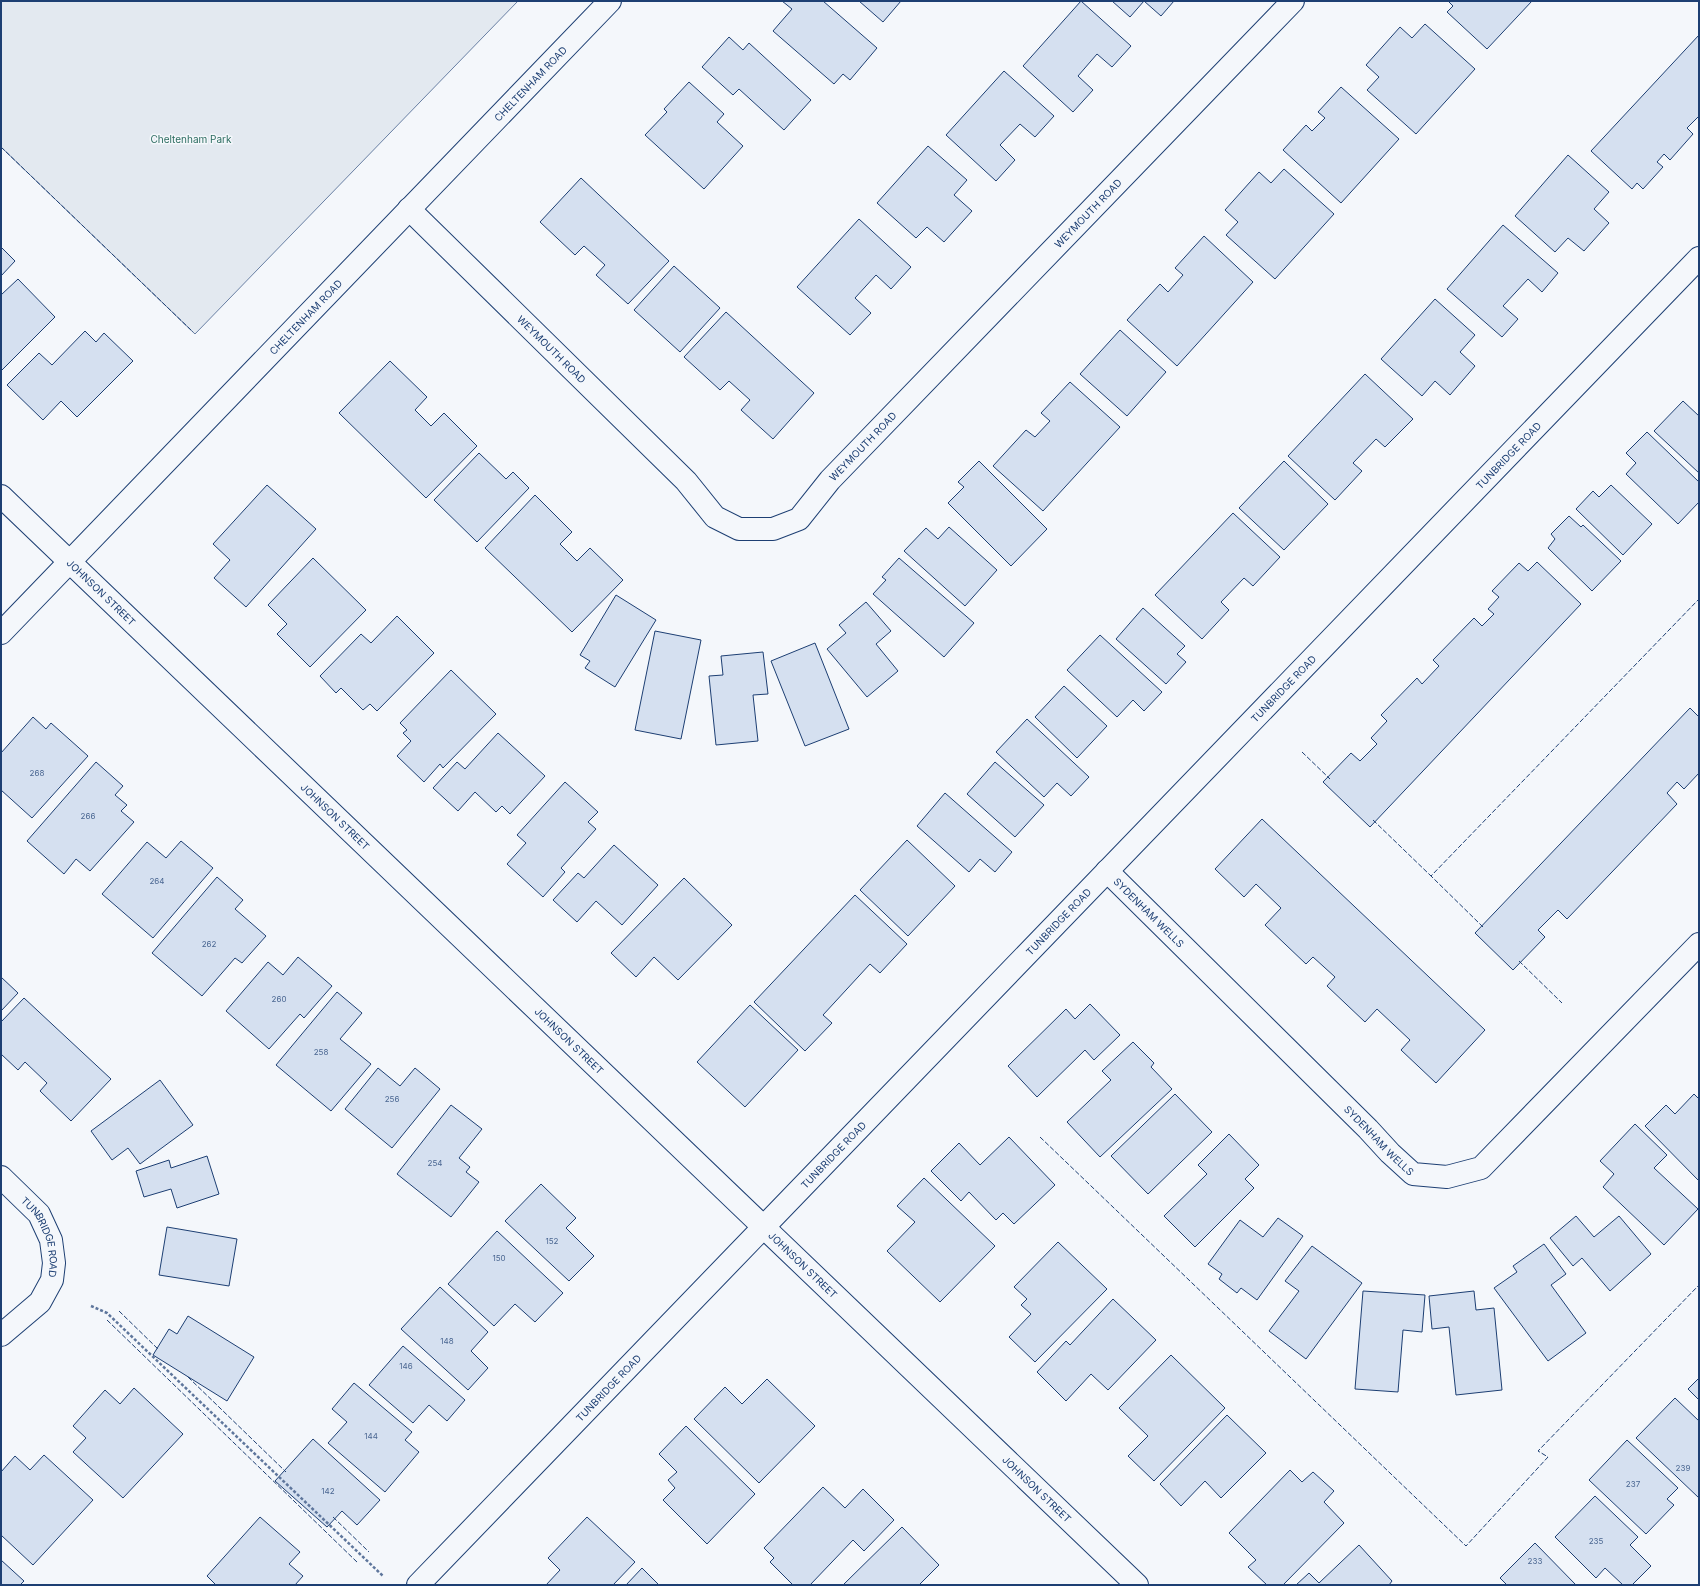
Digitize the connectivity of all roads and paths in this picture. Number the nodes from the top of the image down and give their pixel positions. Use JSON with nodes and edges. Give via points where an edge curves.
{"nodes":[{"id":1,"x":610,"y":1,"type":"edge"},
{"id":2,"x":1293,"y":1,"type":"edge"},
{"id":3,"x":409,"y":209,"type":"junction"},
{"id":4,"x":1699,"y":258,"type":"edge"},
{"id":5,"x":1,"y":496,"type":"edge"},
{"id":6,"x":70,"y":560,"type":"junction"},
{"id":7,"x":1,"y":632,"type":"edge"},
{"id":8,"x":1107,"y":871,"type":"junction"},
{"id":9,"x":1699,"y":944,"type":"edge"},
{"id":10,"x":1,"y":1177,"type":"edge"},
{"id":11,"x":764,"y":1226,"type":"junction"},
{"id":12,"x":91,"y":1306,"type":"dead end"},
{"id":13,"x":1,"y":1335,"type":"edge"},
{"id":14,"x":383,"y":1576,"type":"dead end"},
{"id":15,"x":422,"y":1583,"type":"edge"},
{"id":16,"x":1137,"y":1585,"type":"edge"}],
"edges":[{"from":1,"to":3,"type":"street","name":"CHELTENHAM ROAD"},
{"from":2,"to":3,"type":"street","name":"WEYMOUTH ROAD","via":[[830,480],[800,519],[773,529],[740,529],[715,517],[686,481]]},
{"from":3,"to":6,"type":"street","name":"CHELTENHAM ROAD"},
{"from":4,"to":8,"type":"street","name":"TUNBRIDGE ROAD"},
{"from":5,"to":6,"type":"street","name":"JOHNSON STREET"},
{"from":6,"to":7,"type":"street","name":"CHELTENHAM ROAD"},
{"from":6,"to":11,"type":"street","name":"JOHNSON STREET"},
{"from":8,"to":9,"type":"street","name":"SYDENHAM WELLS","via":[[1368,1129],[1390,1154],[1414,1174],[1447,1177],[1481,1168]]},
{"from":8,"to":11,"type":"street","name":"TUNBRIDGE ROAD"},
{"from":10,"to":13,"type":"street","name":"TUNBRIDGE ROAD","via":[[39,1214],[51,1240],[54,1263],[52,1280],[40,1302]]},
{"from":11,"to":15,"type":"street","name":"TUNBRIDGE ROAD"},
{"from":11,"to":16,"type":"street","name":"JOHNSON STREET"},
{"from":12,"to":14,"type":"path","via":[[108,1313]]}]}
